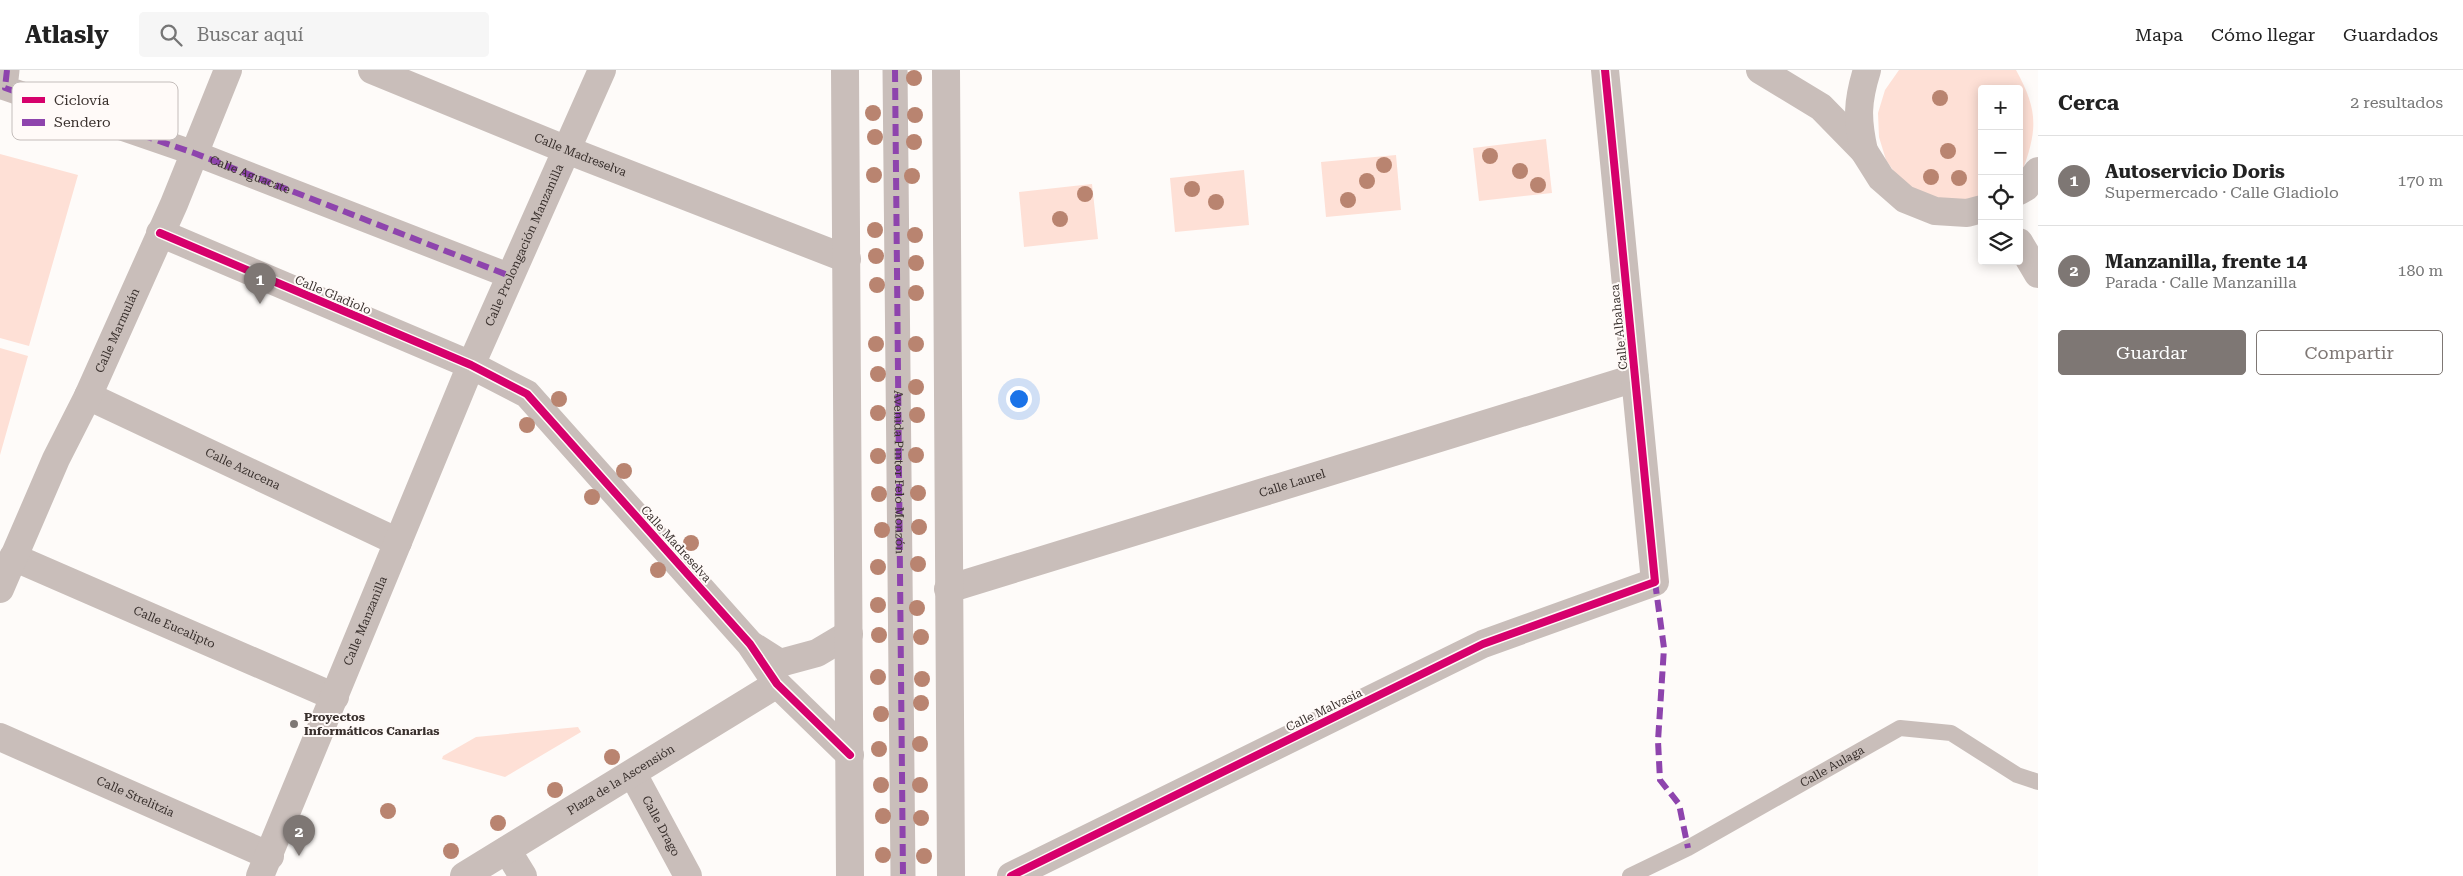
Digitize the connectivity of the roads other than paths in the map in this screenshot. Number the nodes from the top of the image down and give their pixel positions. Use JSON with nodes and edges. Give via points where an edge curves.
{"nodes":[{"id":1,"x":6,"y":70,"type":"edge"},
{"id":2,"x":228,"y":70,"type":"edge"},
{"id":3,"x":372,"y":70,"type":"edge"},
{"id":4,"x":602,"y":70,"type":"edge"},
{"id":5,"x":845,"y":70,"type":"edge"},
{"id":6,"x":895,"y":70,"type":"edge"},
{"id":7,"x":946,"y":70,"type":"edge"},
{"id":8,"x":1605,"y":70,"type":"edge"},
{"id":9,"x":1760,"y":70,"type":"edge"},
{"id":10,"x":1868,"y":70,"type":"edge"},
{"id":11,"x":12,"y":91,"type":"edge"},
{"id":12,"x":156,"y":140,"type":"edge"},
{"id":13,"x":566,"y":150,"type":"junction"},
{"id":14,"x":1864,"y":151,"type":"junction"},
{"id":15,"x":194,"y":153,"type":"junction"},
{"id":16,"x":2038,"y":171,"type":"edge"},
{"id":17,"x":2023,"y":189,"type":"edge"},
{"id":18,"x":1978,"y":210,"type":"edge"},
{"id":19,"x":160,"y":233,"type":"junction"},
{"id":20,"x":2023,"y":249,"type":"edge"},
{"id":21,"x":847,"y":259,"type":"junction"},
{"id":22,"x":2038,"y":274,"type":"edge"},
{"id":23,"x":510,"y":276,"type":"junction"},
{"id":24,"x":471,"y":365,"type":"junction"},
{"id":25,"x":1635,"y":378,"type":"junction"},
{"id":26,"x":88,"y":396,"type":"junction"},
{"id":27,"x":398,"y":542,"type":"junction"},
{"id":28,"x":13,"y":558,"type":"junction"},
{"id":29,"x":1655,"y":582,"type":"joint"},
{"id":30,"x":0,"y":589,"type":"edge"},
{"id":31,"x":948,"y":589,"type":"junction"},
{"id":32,"x":849,"y":634,"type":"junction"},
{"id":33,"x":750,"y":644,"type":"junction"},
{"id":34,"x":777,"y":684,"type":"junction"},
{"id":35,"x":335,"y":697,"type":"junction"},
{"id":36,"x":0,"y":737,"type":"edge"},
{"id":37,"x":850,"y":755,"type":"junction"},
{"id":38,"x":633,"y":774,"type":"junction"},
{"id":39,"x":2038,"y":782,"type":"edge"},
{"id":40,"x":508,"y":850,"type":"junction"},
{"id":41,"x":265,"y":866,"type":"edge"},
{"id":42,"x":464,"y":876,"type":"edge"},
{"id":43,"x":523,"y":876,"type":"edge"},
{"id":44,"x":688,"y":876,"type":"edge"},
{"id":45,"x":850,"y":876,"type":"edge"},
{"id":46,"x":903,"y":876,"type":"edge"},
{"id":47,"x":952,"y":876,"type":"edge"},
{"id":48,"x":1011,"y":876,"type":"edge"},
{"id":49,"x":1630,"y":876,"type":"edge"}],
"edges":[{"from":1,"to":11,"type":"street","name":"Calle Aguacate","via":[[4,88]]},
{"from":2,"to":15,"type":"street","name":"Calle Marmulán"},
{"from":3,"to":13,"type":"street","name":"Calle Madreselva"},
{"from":4,"to":13,"type":"street","name":"Calle Prolongación Manzanilla"},
{"from":5,"to":21,"type":"street"},
{"from":6,"to":46,"type":"street","name":"Avenida Pintor Felo Monzón"},
{"from":7,"to":31,"type":"street"},
{"from":8,"to":25,"type":"street","name":"Calle Albahaca"},
{"from":9,"to":14,"type":"street","via":[[1821,107]]},
{"from":10,"to":14,"type":"street","via":[[1859,95],[1858,123]]},
{"from":12,"to":15,"type":"street","name":"Calle Aguacate"},
{"from":13,"to":21,"type":"street","name":"Calle Madreselva"},
{"from":13,"to":23,"type":"street","name":"Calle Prolongación Manzanilla"},
{"from":14,"to":18,"type":"street","via":[[1881,178],[1905,199],[1935,211],[1967,213]]},
{"from":15,"to":19,"type":"street","name":"Calle Marmulán"},
{"from":15,"to":23,"type":"street","name":"Calle Aguacate"},
{"from":16,"to":17,"type":"street"},
{"from":19,"to":24,"type":"street","name":"Calle Gladiolo"},
{"from":19,"to":26,"type":"street","name":"Calle Marmulán"},
{"from":20,"to":22,"type":"street"},
{"from":21,"to":32,"type":"street"},
{"from":23,"to":24,"type":"street","name":"Calle Prolongación Manzanilla"},
{"from":24,"to":27,"type":"street","name":"Calle Manzanilla"},
{"from":24,"to":33,"type":"street","name":"Calle Madreselva","via":[[527,394]]},
{"from":25,"to":29,"type":"street","name":"Calle Albahaca"},
{"from":25,"to":31,"type":"street","name":"Calle Laurel"},
{"from":26,"to":27,"type":"street","name":"Calle Azucena"},
{"from":26,"to":28,"type":"street","name":"Calle Marmulán","via":[[56,459]]},
{"from":27,"to":35,"type":"street","name":"Calle Manzanilla"},
{"from":28,"to":30,"type":"street","name":"Calle Marmulán"},
{"from":28,"to":35,"type":"street","name":"Calle Eucalipto"},
{"from":29,"to":48,"type":"street","name":"Calle Malvasía","via":[[1483,644]]},
{"from":31,"to":47,"type":"street"},
{"from":32,"to":33,"type":"street","name":"Calle Madreselva","via":[[817,653],[780,664]]},
{"from":32,"to":37,"type":"street"},
{"from":33,"to":34,"type":"street","name":"Calle Madreselva"},
{"from":34,"to":37,"type":"street","name":"Calle Madreselva"},
{"from":34,"to":38,"type":"street","name":"Plaza de la Ascensión"},
{"from":35,"to":41,"type":"street","name":"Calle Manzanilla"},
{"from":36,"to":41,"type":"street","name":"Calle Strelitzia"},
{"from":37,"to":45,"type":"street"},
{"from":38,"to":40,"type":"street","name":"Plaza de la Ascensión"},
{"from":38,"to":44,"type":"street","name":"Calle Drago"},
{"from":39,"to":49,"type":"lane","name":"Calle Aulaga","via":[[2017,775],[1951,733],[1900,728],[1688,848]]},
{"from":40,"to":42,"type":"street","name":"Plaza de la Ascensión"},
{"from":40,"to":43,"type":"street"}]}
